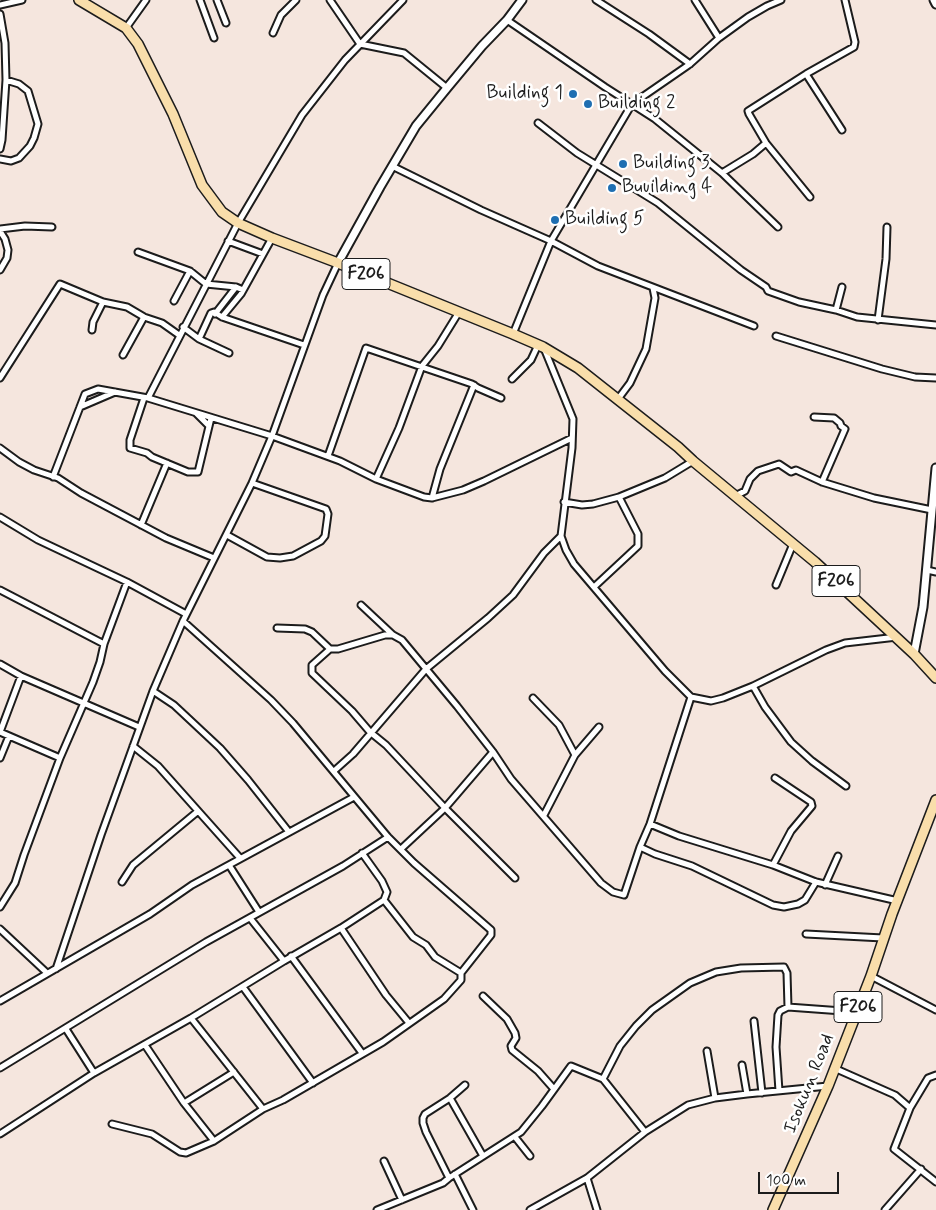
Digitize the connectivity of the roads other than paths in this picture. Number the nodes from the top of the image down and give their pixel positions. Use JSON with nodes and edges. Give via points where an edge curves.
{"nodes":[{"id":1,"x":22,"y":0,"type":"edge"},
{"id":2,"x":79,"y":0,"type":"edge"},
{"id":3,"x":146,"y":0,"type":"edge"},
{"id":4,"x":200,"y":0,"type":"edge"},
{"id":5,"x":217,"y":0,"type":"edge"},
{"id":6,"x":296,"y":0,"type":"edge"},
{"id":7,"x":330,"y":0,"type":"edge"},
{"id":8,"x":403,"y":0,"type":"edge"},
{"id":9,"x":522,"y":0,"type":"edge"},
{"id":10,"x":596,"y":0,"type":"edge"},
{"id":11,"x":695,"y":0,"type":"edge"},
{"id":12,"x":781,"y":0,"type":"edge"},
{"id":13,"x":845,"y":0,"type":"edge"},
{"id":14,"x":934,"y":0,"type":"edge"},
{"id":15,"x":936,"y":4,"type":"edge"},
{"id":16,"x":0,"y":5,"type":"edge"},
{"id":17,"x":0,"y":14,"type":"edge"},
{"id":18,"x":507,"y":20,"type":"junction"},
{"id":19,"x":226,"y":23,"type":"dead end"},
{"id":20,"x":126,"y":28,"type":"junction"},
{"id":21,"x":273,"y":33,"type":"dead end"},
{"id":22,"x":214,"y":38,"type":"dead end"},
{"id":23,"x":719,"y":38,"type":"junction"},
{"id":24,"x":360,"y":44,"type":"junction"},
{"id":25,"x":690,"y":64,"type":"junction"},
{"id":26,"x":806,"y":74,"type":"junction"},
{"id":27,"x":6,"y":80,"type":"junction"},
{"id":28,"x":446,"y":88,"type":"junction"},
{"id":29,"x":632,"y":104,"type":"junction"},
{"id":30,"x":538,"y":124,"type":"dead end"},
{"id":31,"x":842,"y":130,"type":"dead end"},
{"id":32,"x":766,"y":144,"type":"junction"},
{"id":33,"x":0,"y":149,"type":"edge"},
{"id":34,"x":0,"y":159,"type":"edge"},
{"id":35,"x":597,"y":165,"type":"junction"},
{"id":36,"x":392,"y":166,"type":"junction"},
{"id":37,"x":722,"y":173,"type":"junction"},
{"id":38,"x":810,"y":197,"type":"dead end"},
{"id":39,"x":238,"y":223,"type":"junction"},
{"id":40,"x":52,"y":227,"type":"dead end"},
{"id":41,"x":778,"y":227,"type":"dead end"},
{"id":42,"x":886,"y":227,"type":"dead end"},
{"id":43,"x":0,"y":230,"type":"edge"},
{"id":44,"x":272,"y":238,"type":"junction"},
{"id":45,"x":228,"y":241,"type":"junction"},
{"id":46,"x":551,"y":242,"type":"junction"},
{"id":47,"x":138,"y":252,"type":"dead end"},
{"id":48,"x":263,"y":254,"type":"junction"},
{"id":49,"x":338,"y":262,"type":"junction"},
{"id":50,"x":0,"y":270,"type":"edge"},
{"id":51,"x":190,"y":271,"type":"junction"},
{"id":52,"x":206,"y":284,"type":"junction"},
{"id":53,"x":236,"y":287,"type":"junction"},
{"id":54,"x":842,"y":287,"type":"dead end"},
{"id":55,"x":653,"y":288,"type":"junction"},
{"id":56,"x":243,"y":290,"type":"junction"},
{"id":57,"x":661,"y":292,"type":"junction"},
{"id":58,"x":655,"y":298,"type":"junction"},
{"id":59,"x":174,"y":301,"type":"dead end"},
{"id":60,"x":103,"y":302,"type":"junction"},
{"id":61,"x":836,"y":310,"type":"junction"},
{"id":62,"x":460,"y":312,"type":"junction"},
{"id":63,"x":216,"y":314,"type":"junction"},
{"id":64,"x":144,"y":317,"type":"junction"},
{"id":65,"x":222,"y":317,"type":"junction"},
{"id":66,"x":878,"y":320,"type":"junction"},
{"id":67,"x":754,"y":326,"type":"dead end"},
{"id":68,"x":936,"y":326,"type":"edge"},
{"id":69,"x":183,"y":327,"type":"junction"},
{"id":70,"x":92,"y":330,"type":"dead end"},
{"id":71,"x":513,"y":334,"type":"junction"},
{"id":72,"x":179,"y":335,"type":"junction"},
{"id":73,"x":776,"y":336,"type":"dead end"},
{"id":74,"x":199,"y":339,"type":"junction"},
{"id":75,"x":304,"y":345,"type":"junction"},
{"id":76,"x":541,"y":346,"type":"junction"},
{"id":77,"x":229,"y":353,"type":"dead end"},
{"id":78,"x":123,"y":355,"type":"dead end"},
{"id":79,"x":422,"y":366,"type":"junction"},
{"id":80,"x":0,"y":378,"type":"edge"},
{"id":81,"x":936,"y":378,"type":"edge"},
{"id":82,"x":512,"y":380,"type":"dead end"},
{"id":83,"x":474,"y":385,"type":"junction"},
{"id":84,"x":107,"y":390,"type":"junction"},
{"id":85,"x":115,"y":392,"type":"junction"},
{"id":86,"x":101,"y":397,"type":"junction"},
{"id":87,"x":146,"y":398,"type":"junction"},
{"id":88,"x":501,"y":398,"type":"dead end"},
{"id":89,"x":618,"y":399,"type":"junction"},
{"id":90,"x":80,"y":407,"type":"junction"},
{"id":91,"x":196,"y":412,"type":"junction"},
{"id":92,"x":814,"y":417,"type":"dead end"},
{"id":93,"x":211,"y":418,"type":"junction"},
{"id":94,"x":209,"y":426,"type":"junction"},
{"id":95,"x":272,"y":436,"type":"junction"},
{"id":96,"x":572,"y":438,"type":"junction"},
{"id":97,"x":0,"y":448,"type":"edge"},
{"id":98,"x":328,"y":456,"type":"junction"},
{"id":99,"x":693,"y":461,"type":"junction"},
{"id":100,"x":167,"y":463,"type":"junction"},
{"id":101,"x":936,"y":468,"type":"edge"},
{"id":102,"x":53,"y":477,"type":"junction"},
{"id":103,"x":376,"y":479,"type":"junction"},
{"id":104,"x":822,"y":482,"type":"junction"},
{"id":105,"x":252,"y":483,"type":"junction"},
{"id":106,"x":731,"y":492,"type":"junction"},
{"id":107,"x":619,"y":497,"type":"junction"},
{"id":108,"x":432,"y":498,"type":"junction"},
{"id":109,"x":564,"y":502,"type":"junction"},
{"id":110,"x":934,"y":508,"type":"edge"},
{"id":111,"x":0,"y":517,"type":"edge"},
{"id":112,"x":141,"y":525,"type":"junction"},
{"id":113,"x":227,"y":535,"type":"junction"},
{"id":114,"x":561,"y":536,"type":"junction"},
{"id":115,"x":793,"y":544,"type":"junction"},
{"id":116,"x":214,"y":558,"type":"junction"},
{"id":117,"x":927,"y":570,"type":"junction"},
{"id":118,"x":936,"y":572,"type":"edge"},
{"id":119,"x":127,"y":582,"type":"junction"},
{"id":120,"x":776,"y":585,"type":"dead end"},
{"id":121,"x":594,"y":587,"type":"junction"},
{"id":122,"x":0,"y":590,"type":"edge"},
{"id":123,"x":361,"y":605,"type":"dead end"},
{"id":124,"x":186,"y":614,"type":"junction"},
{"id":125,"x":182,"y":621,"type":"junction"},
{"id":126,"x":277,"y":628,"type":"dead end"},
{"id":127,"x":393,"y":635,"type":"junction"},
{"id":128,"x":897,"y":637,"type":"junction"},
{"id":129,"x":104,"y":644,"type":"junction"},
{"id":130,"x":330,"y":649,"type":"junction"},
{"id":131,"x":914,"y":654,"type":"junction"},
{"id":132,"x":0,"y":664,"type":"edge"},
{"id":133,"x":426,"y":669,"type":"junction"},
{"id":134,"x":21,"y":676,"type":"junction"},
{"id":135,"x":936,"y":678,"type":"edge"},
{"id":136,"x":753,"y":686,"type":"junction"},
{"id":137,"x":153,"y":691,"type":"junction"},
{"id":138,"x":691,"y":697,"type":"junction"},
{"id":139,"x":533,"y":698,"type":"dead end"},
{"id":140,"x":84,"y":702,"type":"junction"},
{"id":141,"x":599,"y":727,"type":"dead end"},
{"id":142,"x":139,"y":728,"type":"junction"},
{"id":143,"x":0,"y":732,"type":"edge"},
{"id":144,"x":370,"y":732,"type":"junction"},
{"id":145,"x":9,"y":736,"type":"junction"},
{"id":146,"x":133,"y":746,"type":"junction"},
{"id":147,"x":493,"y":752,"type":"junction"},
{"id":148,"x":575,"y":754,"type":"junction"},
{"id":149,"x":0,"y":758,"type":"edge"},
{"id":150,"x":60,"y":758,"type":"junction"},
{"id":151,"x":334,"y":771,"type":"junction"},
{"id":152,"x":775,"y":778,"type":"dead end"},
{"id":153,"x":846,"y":786,"type":"dead end"},
{"id":154,"x":354,"y":798,"type":"junction"},
{"id":155,"x":936,"y":800,"type":"edge"},
{"id":156,"x":444,"y":808,"type":"junction"},
{"id":157,"x":198,"y":812,"type":"junction"},
{"id":158,"x":544,"y":815,"type":"junction"},
{"id":159,"x":650,"y":824,"type":"junction"},
{"id":160,"x":289,"y":832,"type":"junction"},
{"id":161,"x":388,"y":837,"type":"junction"},
{"id":162,"x":640,"y":847,"type":"junction"},
{"id":163,"x":401,"y":849,"type":"junction"},
{"id":164,"x":362,"y":853,"type":"junction"},
{"id":165,"x":838,"y":856,"type":"dead end"},
{"id":166,"x":240,"y":858,"type":"junction"},
{"id":167,"x":229,"y":865,"type":"junction"},
{"id":168,"x":773,"y":865,"type":"junction"},
{"id":169,"x":515,"y":878,"type":"dead end"},
{"id":170,"x":122,"y":882,"type":"dead end"},
{"id":171,"x":816,"y":882,"type":"junction"},
{"id":172,"x":825,"y":885,"type":"junction"},
{"id":173,"x":384,"y":900,"type":"junction"},
{"id":174,"x":898,"y":901,"type":"junction"},
{"id":175,"x":0,"y":907,"type":"edge"},
{"id":176,"x":259,"y":912,"type":"junction"},
{"id":177,"x":250,"y":918,"type":"junction"},
{"id":178,"x":341,"y":928,"type":"junction"},
{"id":179,"x":0,"y":930,"type":"edge"},
{"id":180,"x":806,"y":934,"type":"dead end"},
{"id":181,"x":883,"y":938,"type":"junction"},
{"id":182,"x":290,"y":956,"type":"junction"},
{"id":183,"x":284,"y":960,"type":"junction"},
{"id":184,"x":56,"y":968,"type":"junction"},
{"id":185,"x":47,"y":973,"type":"junction"},
{"id":186,"x":461,"y":973,"type":"junction"},
{"id":187,"x":871,"y":976,"type":"junction"},
{"id":188,"x":243,"y":987,"type":"junction"},
{"id":189,"x":483,"y":996,"type":"dead end"},
{"id":190,"x":0,"y":1001,"type":"edge"},
{"id":191,"x":788,"y":1008,"type":"junction"},
{"id":192,"x":936,"y":1010,"type":"edge"},
{"id":193,"x":856,"y":1012,"type":"junction"},
{"id":194,"x":191,"y":1018,"type":"junction"},
{"id":195,"x":754,"y":1021,"type":"dead end"},
{"id":196,"x":409,"y":1023,"type":"junction"},
{"id":197,"x":66,"y":1029,"type":"junction"},
{"id":198,"x":145,"y":1046,"type":"junction"},
{"id":199,"x":707,"y":1051,"type":"dead end"},
{"id":200,"x":362,"y":1053,"type":"junction"},
{"id":201,"x":742,"y":1065,"type":"dead end"},
{"id":202,"x":0,"y":1068,"type":"edge"},
{"id":203,"x":834,"y":1068,"type":"junction"},
{"id":204,"x":234,"y":1072,"type":"junction"},
{"id":205,"x":94,"y":1073,"type":"junction"},
{"id":206,"x":936,"y":1074,"type":"edge"},
{"id":207,"x":603,"y":1080,"type":"junction"},
{"id":208,"x":313,"y":1083,"type":"junction"},
{"id":209,"x":465,"y":1085,"type":"dead end"},
{"id":210,"x":828,"y":1086,"type":"junction"},
{"id":211,"x":554,"y":1088,"type":"junction"},
{"id":212,"x":779,"y":1091,"type":"junction"},
{"id":213,"x":762,"y":1093,"type":"junction"},
{"id":214,"x":747,"y":1094,"type":"junction"},
{"id":215,"x":450,"y":1098,"type":"junction"},
{"id":216,"x":715,"y":1098,"type":"junction"},
{"id":217,"x":184,"y":1103,"type":"junction"},
{"id":218,"x":910,"y":1108,"type":"junction"},
{"id":219,"x":263,"y":1109,"type":"junction"},
{"id":220,"x":112,"y":1124,"type":"dead end"},
{"id":221,"x":645,"y":1132,"type":"junction"},
{"id":222,"x":0,"y":1134,"type":"edge"},
{"id":223,"x":515,"y":1136,"type":"junction"},
{"id":224,"x":214,"y":1142,"type":"junction"},
{"id":225,"x":483,"y":1156,"type":"junction"},
{"id":226,"x":530,"y":1156,"type":"dead end"},
{"id":227,"x":384,"y":1161,"type":"dead end"},
{"id":228,"x":921,"y":1169,"type":"junction"},
{"id":229,"x":455,"y":1174,"type":"junction"},
{"id":230,"x":449,"y":1178,"type":"junction"},
{"id":231,"x":587,"y":1178,"type":"junction"},
{"id":232,"x":936,"y":1182,"type":"edge"},
{"id":233,"x":402,"y":1200,"type":"junction"},
{"id":234,"x":377,"y":1210,"type":"edge"},
{"id":235,"x":473,"y":1210,"type":"edge"},
{"id":236,"x":530,"y":1210,"type":"edge"},
{"id":237,"x":597,"y":1210,"type":"edge"},
{"id":238,"x":773,"y":1210,"type":"edge"},
{"id":239,"x":885,"y":1210,"type":"edge"}],
"edges":[{"from":1,"to":16,"type":"street"},
{"from":2,"to":20,"type":"main road","number":"F206"},
{"from":3,"to":20,"type":"street"},
{"from":4,"to":22,"type":"street"},
{"from":5,"to":19,"type":"street"},
{"from":6,"to":21,"type":"street","via":[[281,15]]},
{"from":7,"to":24,"type":"street"},
{"from":8,"to":24,"type":"street"},
{"from":9,"to":18,"type":"street"},
{"from":10,"to":25,"type":"street"},
{"from":11,"to":23,"type":"street"},
{"from":12,"to":23,"type":"street","via":[[748,17]]},
{"from":13,"to":26,"type":"street","via":[[854,47]]},
{"from":14,"to":15,"type":"street"},
{"from":17,"to":27,"type":"street"},
{"from":18,"to":28,"type":"street"},
{"from":18,"to":29,"type":"street"},
{"from":20,"to":39,"type":"main road","number":"F206","via":[[144,52],[202,186],[222,212]]},
{"from":23,"to":25,"type":"street"},
{"from":24,"to":28,"type":"street","via":[[404,53]]},
{"from":24,"to":39,"type":"street","via":[[302,115]]},
{"from":25,"to":29,"type":"street"},
{"from":26,"to":31,"type":"street"},
{"from":26,"to":32,"type":"street","via":[[748,111]]},
{"from":27,"to":33,"type":"street"},
{"from":27,"to":34,"type":"street","via":[[28,91],[38,124],[30,146],[19,158]]},
{"from":28,"to":36,"type":"street","via":[[416,126]]},
{"from":29,"to":35,"type":"street"},
{"from":29,"to":37,"type":"street"},
{"from":30,"to":35,"type":"street"},
{"from":32,"to":37,"type":"street"},
{"from":32,"to":38,"type":"street"},
{"from":35,"to":46,"type":"street"},
{"from":35,"to":61,"type":"street","via":[[658,203],[767,289],[798,302]]},
{"from":36,"to":46,"type":"street"},
{"from":36,"to":49,"type":"street"},
{"from":37,"to":41,"type":"street"},
{"from":39,"to":44,"type":"main road","number":"F206"},
{"from":39,"to":45,"type":"street"},
{"from":40,"to":43,"type":"street","via":[[25,226]]},
{"from":42,"to":66,"type":"street","via":[[886,259]]},
{"from":43,"to":50,"type":"street","via":[[8,250]]},
{"from":44,"to":48,"type":"street"},
{"from":44,"to":49,"type":"main road","number":"F206"},
{"from":45,"to":48,"type":"street"},
{"from":45,"to":52,"type":"street"},
{"from":46,"to":55,"type":"street","via":[[598,266]]},
{"from":46,"to":71,"type":"street"},
{"from":47,"to":51,"type":"street"},
{"from":48,"to":56,"type":"street"},
{"from":49,"to":62,"type":"main road","number":"F206"},
{"from":49,"to":75,"type":"street"},
{"from":51,"to":52,"type":"street"},
{"from":51,"to":59,"type":"street"},
{"from":52,"to":53,"type":"street"},
{"from":52,"to":69,"type":"street"},
{"from":53,"to":56,"type":"street"},
{"from":53,"to":63,"type":"street"},
{"from":54,"to":61,"type":"street"},
{"from":55,"to":57,"type":"street"},
{"from":55,"to":58,"type":"street"},
{"from":56,"to":65,"type":"street"},
{"from":57,"to":58,"type":"street"},
{"from":57,"to":67,"type":"street"},
{"from":58,"to":89,"type":"street","via":[[646,348],[630,384]]},
{"from":60,"to":64,"type":"street","via":[[127,307]]},
{"from":60,"to":70,"type":"street"},
{"from":60,"to":80,"type":"street","via":[[58,285]]},
{"from":61,"to":66,"type":"street"},
{"from":62,"to":71,"type":"main road","number":"F206"},
{"from":62,"to":79,"type":"street"},
{"from":63,"to":65,"type":"street"},
{"from":63,"to":74,"type":"street","via":[[211,313]]},
{"from":64,"to":72,"type":"street","via":[[162,323]]},
{"from":64,"to":78,"type":"street"},
{"from":65,"to":75,"type":"street"},
{"from":66,"to":68,"type":"street"},
{"from":69,"to":72,"type":"street"},
{"from":69,"to":74,"type":"street"},
{"from":71,"to":76,"type":"main road","number":"F206"},
{"from":72,"to":87,"type":"street"},
{"from":73,"to":81,"type":"street","via":[[882,369]]},
{"from":74,"to":77,"type":"street"},
{"from":75,"to":95,"type":"street"},
{"from":76,"to":82,"type":"street"},
{"from":76,"to":89,"type":"main road","number":"F206","via":[[578,368]]},
{"from":76,"to":96,"type":"street","via":[[573,419]]},
{"from":79,"to":83,"type":"street"},
{"from":79,"to":98,"type":"street","via":[[366,348]]},
{"from":79,"to":103,"type":"street"},
{"from":83,"to":88,"type":"street"},
{"from":83,"to":108,"type":"street","via":[[440,469]]},
{"from":84,"to":85,"type":"street"},
{"from":84,"to":86,"type":"street"},
{"from":84,"to":90,"type":"street","via":[[89,391]]},
{"from":85,"to":86,"type":"street"},
{"from":85,"to":87,"type":"street"},
{"from":86,"to":90,"type":"street"},
{"from":87,"to":91,"type":"street"},
{"from":87,"to":100,"type":"street","via":[[129,445],[132,450],[143,451]]},
{"from":89,"to":99,"type":"main road","number":"F206"},
{"from":90,"to":102,"type":"street"},
{"from":91,"to":93,"type":"street"},
{"from":91,"to":94,"type":"street"},
{"from":92,"to":104,"type":"street","via":[[834,418],[845,429]]},
{"from":93,"to":94,"type":"street"},
{"from":93,"to":95,"type":"street"},
{"from":94,"to":100,"type":"street","via":[[198,472],[188,472]]},
{"from":95,"to":98,"type":"street"},
{"from":95,"to":105,"type":"street"},
{"from":96,"to":108,"type":"street","via":[[484,482]]},
{"from":96,"to":109,"type":"street"},
{"from":97,"to":102,"type":"street","via":[[19,462]]},
{"from":98,"to":103,"type":"street"},
{"from":99,"to":106,"type":"main road","number":"F206"},
{"from":99,"to":107,"type":"street","via":[[665,478]]},
{"from":100,"to":112,"type":"street"},
{"from":101,"to":110,"type":"street"},
{"from":102,"to":112,"type":"street"},
{"from":103,"to":108,"type":"street"},
{"from":104,"to":106,"type":"street","via":[[775,465],[758,471],[745,491],[739,494]]},
{"from":104,"to":110,"type":"street","via":[[874,498]]},
{"from":105,"to":113,"type":"street"},
{"from":105,"to":113,"type":"street","via":[[326,509],[325,536],[293,556],[271,558]]},
{"from":106,"to":115,"type":"main road","number":"F206"},
{"from":107,"to":109,"type":"street","via":[[582,505]]},
{"from":107,"to":121,"type":"street","via":[[638,534],[638,546]]},
{"from":109,"to":114,"type":"street"},
{"from":110,"to":117,"type":"street"},
{"from":111,"to":119,"type":"street","via":[[38,540]]},
{"from":112,"to":116,"type":"street"},
{"from":113,"to":116,"type":"street"},
{"from":114,"to":121,"type":"street","via":[[574,564]]},
{"from":114,"to":133,"type":"street","via":[[513,595]]},
{"from":115,"to":120,"type":"street"},
{"from":115,"to":128,"type":"main road","number":"F206"},
{"from":116,"to":124,"type":"street"},
{"from":117,"to":118,"type":"street"},
{"from":117,"to":131,"type":"street"},
{"from":119,"to":124,"type":"street"},
{"from":119,"to":129,"type":"street"},
{"from":121,"to":138,"type":"street","via":[[664,671]]},
{"from":122,"to":129,"type":"street"},
{"from":123,"to":127,"type":"street"},
{"from":124,"to":125,"type":"street"},
{"from":125,"to":137,"type":"street"},
{"from":125,"to":151,"type":"street","via":[[271,700]]},
{"from":126,"to":130,"type":"street","via":[[304,629]]},
{"from":127,"to":130,"type":"street"},
{"from":127,"to":133,"type":"street","via":[[402,640]]},
{"from":128,"to":131,"type":"main road","number":"F206"},
{"from":128,"to":136,"type":"street","via":[[845,643]]},
{"from":129,"to":140,"type":"street"},
{"from":130,"to":144,"type":"street","via":[[312,666],[312,673]]},
{"from":131,"to":135,"type":"main road","number":"F206"},
{"from":132,"to":134,"type":"street"},
{"from":133,"to":144,"type":"street"},
{"from":133,"to":147,"type":"street"},
{"from":134,"to":140,"type":"street"},
{"from":134,"to":143,"type":"street"},
{"from":136,"to":138,"type":"street","via":[[712,701]]},
{"from":136,"to":153,"type":"street","via":[[764,707],[791,742]]},
{"from":137,"to":142,"type":"street"},
{"from":137,"to":160,"type":"street","via":[[174,705],[220,748]]},
{"from":138,"to":159,"type":"street"},
{"from":139,"to":148,"type":"street","via":[[559,725]]},
{"from":140,"to":142,"type":"street"},
{"from":140,"to":150,"type":"street"},
{"from":141,"to":148,"type":"street"},
{"from":142,"to":146,"type":"street"},
{"from":143,"to":145,"type":"street"},
{"from":144,"to":151,"type":"street"},
{"from":144,"to":156,"type":"street"},
{"from":145,"to":149,"type":"street"},
{"from":145,"to":150,"type":"street"},
{"from":146,"to":157,"type":"street","via":[[158,766]]},
{"from":146,"to":184,"type":"street"},
{"from":147,"to":156,"type":"street"},
{"from":147,"to":158,"type":"street","via":[[510,779]]},
{"from":148,"to":158,"type":"street"},
{"from":150,"to":175,"type":"street","via":[[15,883]]},
{"from":151,"to":154,"type":"street"},
{"from":152,"to":168,"type":"street","via":[[811,802],[812,806],[791,831]]},
{"from":154,"to":160,"type":"street"},
{"from":154,"to":161,"type":"street"},
{"from":155,"to":174,"type":"main road","name":"Isokun Road","number":"F206"},
{"from":156,"to":163,"type":"street"},
{"from":156,"to":169,"type":"street"},
{"from":157,"to":166,"type":"street"},
{"from":157,"to":170,"type":"street","via":[[132,865]]},
{"from":158,"to":162,"type":"street","via":[[601,883],[613,892],[624,895]]},
{"from":159,"to":162,"type":"street"},
{"from":159,"to":168,"type":"street"},
{"from":160,"to":166,"type":"street"},
{"from":161,"to":163,"type":"street"},
{"from":161,"to":164,"type":"street"},
{"from":162,"to":171,"type":"street","via":[[692,866],[773,905],[798,904],[805,900]]},
{"from":163,"to":186,"type":"street","via":[[491,930],[490,937]]},
{"from":164,"to":173,"type":"street","via":[[382,881],[387,892]]},
{"from":164,"to":176,"type":"street"},
{"from":165,"to":172,"type":"street"},
{"from":166,"to":167,"type":"street"},
{"from":167,"to":176,"type":"street"},
{"from":167,"to":184,"type":"street"},
{"from":168,"to":171,"type":"street"},
{"from":171,"to":172,"type":"street"},
{"from":172,"to":174,"type":"street"},
{"from":173,"to":178,"type":"street"},
{"from":173,"to":186,"type":"street","via":[[413,937],[426,944],[435,957]]},
{"from":174,"to":181,"type":"main road","name":"Isokun Road","number":"F206"},
{"from":176,"to":177,"type":"street"},
{"from":177,"to":183,"type":"street"},
{"from":177,"to":197,"type":"street"},
{"from":178,"to":182,"type":"street"},
{"from":178,"to":196,"type":"street"},
{"from":179,"to":185,"type":"street"},
{"from":180,"to":181,"type":"street"},
{"from":181,"to":187,"type":"main road","name":"Isokun Road","number":"F206"},
{"from":182,"to":183,"type":"street"},
{"from":182,"to":200,"type":"street"},
{"from":183,"to":188,"type":"street"},
{"from":184,"to":185,"type":"street"},
{"from":185,"to":190,"type":"street"},
{"from":186,"to":196,"type":"street","via":[[460,980],[444,999]]},
{"from":187,"to":192,"type":"street"},
{"from":187,"to":193,"type":"main road","name":"Isokun Road","number":"F206"},
{"from":188,"to":194,"type":"street"},
{"from":188,"to":208,"type":"street"},
{"from":189,"to":211,"type":"street","via":[[507,1019],[516,1033],[512,1050]]},
{"from":191,"to":193,"type":"street"},
{"from":191,"to":207,"type":"street","via":[[787,972],[784,968],[741,968],[716,972],[672,994],[647,1015],[620,1046]]},
{"from":191,"to":212,"type":"street","via":[[783,1008],[778,1015]]},
{"from":193,"to":203,"type":"main road","name":"Isokun Road","number":"F206"},
{"from":194,"to":198,"type":"street"},
{"from":194,"to":204,"type":"street"},
{"from":195,"to":213,"type":"street"},
{"from":196,"to":200,"type":"street"},
{"from":197,"to":202,"type":"street"},
{"from":197,"to":205,"type":"street"},
{"from":198,"to":205,"type":"street"},
{"from":198,"to":217,"type":"street"},
{"from":199,"to":216,"type":"street"},
{"from":200,"to":208,"type":"street"},
{"from":201,"to":214,"type":"street"},
{"from":203,"to":210,"type":"main road","name":"Isokun Road","number":"F206"},
{"from":203,"to":218,"type":"street","via":[[895,1095]]},
{"from":204,"to":217,"type":"street"},
{"from":204,"to":219,"type":"street"},
{"from":205,"to":222,"type":"street"},
{"from":206,"to":218,"type":"street","via":[[928,1078]]},
{"from":207,"to":211,"type":"street","via":[[571,1066]]},
{"from":207,"to":221,"type":"street"},
{"from":208,"to":219,"type":"street"},
{"from":209,"to":215,"type":"street"},
{"from":210,"to":212,"type":"street"},
{"from":210,"to":238,"type":"main road","name":"Isokun Road","number":"F206"},
{"from":211,"to":223,"type":"street","via":[[525,1128]]},
{"from":212,"to":213,"type":"street"},
{"from":213,"to":214,"type":"street"},
{"from":214,"to":216,"type":"street"},
{"from":215,"to":225,"type":"street"},
{"from":215,"to":230,"type":"street","via":[[425,1114],[423,1123]]},
{"from":216,"to":221,"type":"street","via":[[688,1105]]},
{"from":217,"to":224,"type":"street"},
{"from":218,"to":228,"type":"street","via":[[894,1148]]},
{"from":219,"to":224,"type":"street"},
{"from":220,"to":224,"type":"street","via":[[152,1134],[180,1152],[186,1153]]},
{"from":221,"to":231,"type":"street"},
{"from":223,"to":225,"type":"street"},
{"from":223,"to":226,"type":"street"},
{"from":225,"to":229,"type":"street"},
{"from":227,"to":233,"type":"street"},
{"from":228,"to":232,"type":"street"},
{"from":228,"to":239,"type":"street"},
{"from":229,"to":230,"type":"street"},
{"from":229,"to":235,"type":"street"},
{"from":230,"to":233,"type":"street"},
{"from":231,"to":236,"type":"street"},
{"from":231,"to":237,"type":"street"},
{"from":233,"to":234,"type":"street"}]}
